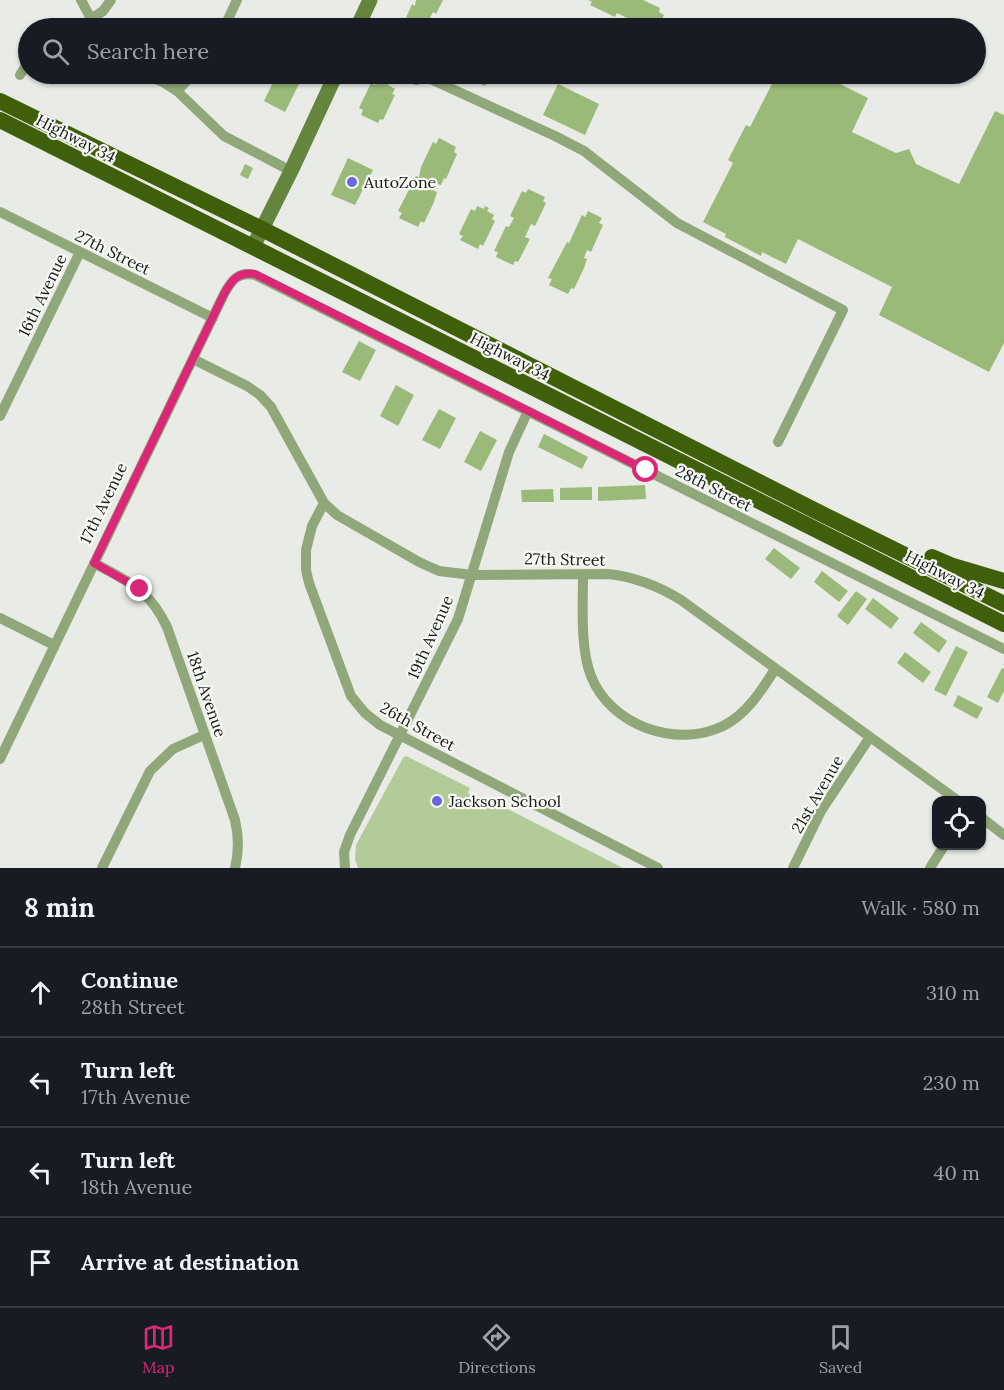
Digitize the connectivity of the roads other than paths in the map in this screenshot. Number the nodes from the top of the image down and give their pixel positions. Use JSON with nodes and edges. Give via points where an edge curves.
{"nodes":[{"id":1,"x":81,"y":0,"type":"edge"},
{"id":2,"x":111,"y":0,"type":"edge"},
{"id":3,"x":237,"y":0,"type":"edge"},
{"id":4,"x":370,"y":0,"type":"edge"},
{"id":5,"x":91,"y":18,"type":"edge"},
{"id":6,"x":98,"y":18,"type":"edge"},
{"id":7,"x":229,"y":18,"type":"edge"},
{"id":8,"x":362,"y":18,"type":"edge"},
{"id":9,"x":166,"y":84,"type":"edge"},
{"id":10,"x":184,"y":84,"type":"edge"},
{"id":11,"x":331,"y":84,"type":"edge"},
{"id":12,"x":443,"y":84,"type":"edge"},
{"id":13,"x":177,"y":91,"type":"junction"},
{"id":14,"x":0,"y":101,"type":"edge"},
{"id":15,"x":0,"y":120,"type":"edge"},
{"id":16,"x":291,"y":171,"type":"junction"},
{"id":17,"x":0,"y":212,"type":"edge"},
{"id":18,"x":262,"y":229,"type":"junction"},
{"id":19,"x":253,"y":247,"type":"junction"},
{"id":20,"x":80,"y":252,"type":"junction"},
{"id":21,"x":250,"y":273,"type":"joint"},
{"id":22,"x":213,"y":318,"type":"junction"},
{"id":23,"x":193,"y":359,"type":"junction"},
{"id":24,"x":528,"y":411,"type":"junction"},
{"id":25,"x":0,"y":416,"type":"edge"},
{"id":26,"x":778,"y":442,"type":"dead end"},
{"id":27,"x":324,"y":503,"type":"junction"},
{"id":28,"x":814,"y":510,"type":"junction"},
{"id":29,"x":94,"y":563,"type":"junction"},
{"id":30,"x":472,"y":575,"type":"junction"},
{"id":31,"x":583,"y":575,"type":"junction"},
{"id":32,"x":1004,"y":582,"type":"edge"},
{"id":33,"x":1004,"y":604,"type":"edge"},
{"id":34,"x":0,"y":618,"type":"edge"},
{"id":35,"x":1004,"y":624,"type":"edge"},
{"id":36,"x":54,"y":645,"type":"junction"},
{"id":37,"x":1004,"y":649,"type":"edge"},
{"id":38,"x":775,"y":669,"type":"junction"},
{"id":39,"x":204,"y":735,"type":"junction"},
{"id":40,"x":400,"y":735,"type":"junction"},
{"id":41,"x":870,"y":737,"type":"junction"},
{"id":42,"x":0,"y":759,"type":"edge"},
{"id":43,"x":950,"y":796,"type":"edge"},
{"id":44,"x":986,"y":822,"type":"edge"},
{"id":45,"x":1004,"y":835,"type":"edge"},
{"id":46,"x":941,"y":850,"type":"edge"},
{"id":47,"x":102,"y":868,"type":"edge"},
{"id":48,"x":235,"y":868,"type":"edge"},
{"id":49,"x":345,"y":868,"type":"edge"},
{"id":50,"x":658,"y":868,"type":"edge"},
{"id":51,"x":793,"y":868,"type":"edge"},
{"id":52,"x":930,"y":868,"type":"edge"}],
"edges":[{"from":1,"to":5,"type":"street"},
{"from":2,"to":6,"type":"street"},
{"from":3,"to":7,"type":"street"},
{"from":4,"to":8,"type":"main road"},
{"from":9,"to":13,"type":"street"},
{"from":10,"to":13,"type":"street"},
{"from":11,"to":16,"type":"main road"},
{"from":12,"to":26,"type":"street","via":[[584,152],[677,223],[843,310]]},
{"from":13,"to":16,"type":"street","via":[[224,136]]},
{"from":14,"to":18,"type":"highway","name":"Highway 34"},
{"from":15,"to":19,"type":"highway","name":"Highway 34"},
{"from":16,"to":18,"type":"main road"},
{"from":17,"to":20,"type":"street","name":"27th Street"},
{"from":18,"to":19,"type":"main road"},
{"from":18,"to":28,"type":"highway","name":"Highway 34"},
{"from":19,"to":35,"type":"highway","name":"Highway 34"},
{"from":20,"to":22,"type":"street","name":"27th Street"},
{"from":20,"to":25,"type":"street","name":"16th Avenue"},
{"from":21,"to":22,"type":"street","name":"17th Avenue","via":[[232,281]]},
{"from":21,"to":24,"type":"street","name":"28th Street"},
{"from":22,"to":23,"type":"street","name":"17th Avenue"},
{"from":23,"to":27,"type":"street","name":"27th Street","via":[[247,386],[271,407]]},
{"from":23,"to":29,"type":"street","name":"17th Avenue"},
{"from":24,"to":30,"type":"street","name":"19th Avenue","via":[[510,452]]},
{"from":24,"to":37,"type":"street","name":"28th Street"},
{"from":27,"to":30,"type":"street","name":"27th Street","via":[[337,515],[419,562],[439,571]]},
{"from":27,"to":40,"type":"street","name":"26th Street","via":[[306,550],[309,583],[351,696],[371,719]]},
{"from":28,"to":32,"type":"highway","via":[[953,566]]},
{"from":28,"to":33,"type":"highway","name":"Highway 34"},
{"from":29,"to":36,"type":"street","name":"17th Avenue"},
{"from":29,"to":39,"type":"street","name":"18th Avenue","via":[[140,589],[160,611]]},
{"from":30,"to":31,"type":"street","name":"27th Street"},
{"from":30,"to":40,"type":"street","name":"19th Avenue","via":[[455,626]]},
{"from":31,"to":38,"type":"street","name":"27th Street","via":[[629,576],[658,587]]},
{"from":31,"to":38,"type":"street","via":[[585,643],[591,675],[603,696],[635,722],[671,736],[699,734],[723,726],[752,703]]},
{"from":34,"to":36,"type":"street"},
{"from":36,"to":42,"type":"street","name":"17th Avenue"},
{"from":38,"to":41,"type":"street","name":"27th Street"},
{"from":39,"to":47,"type":"street","via":[[173,749],[150,771]]},
{"from":39,"to":48,"type":"street","name":"18th Avenue","via":[[238,831]]},
{"from":40,"to":49,"type":"street","name":"19th Avenue","via":[[350,834],[344,852]]},
{"from":40,"to":50,"type":"street","name":"26th Street"},
{"from":41,"to":43,"type":"street","name":"27th Street"},
{"from":41,"to":51,"type":"street","name":"21st Avenue","via":[[821,811]]},
{"from":44,"to":45,"type":"street"},
{"from":46,"to":52,"type":"street"}]}
